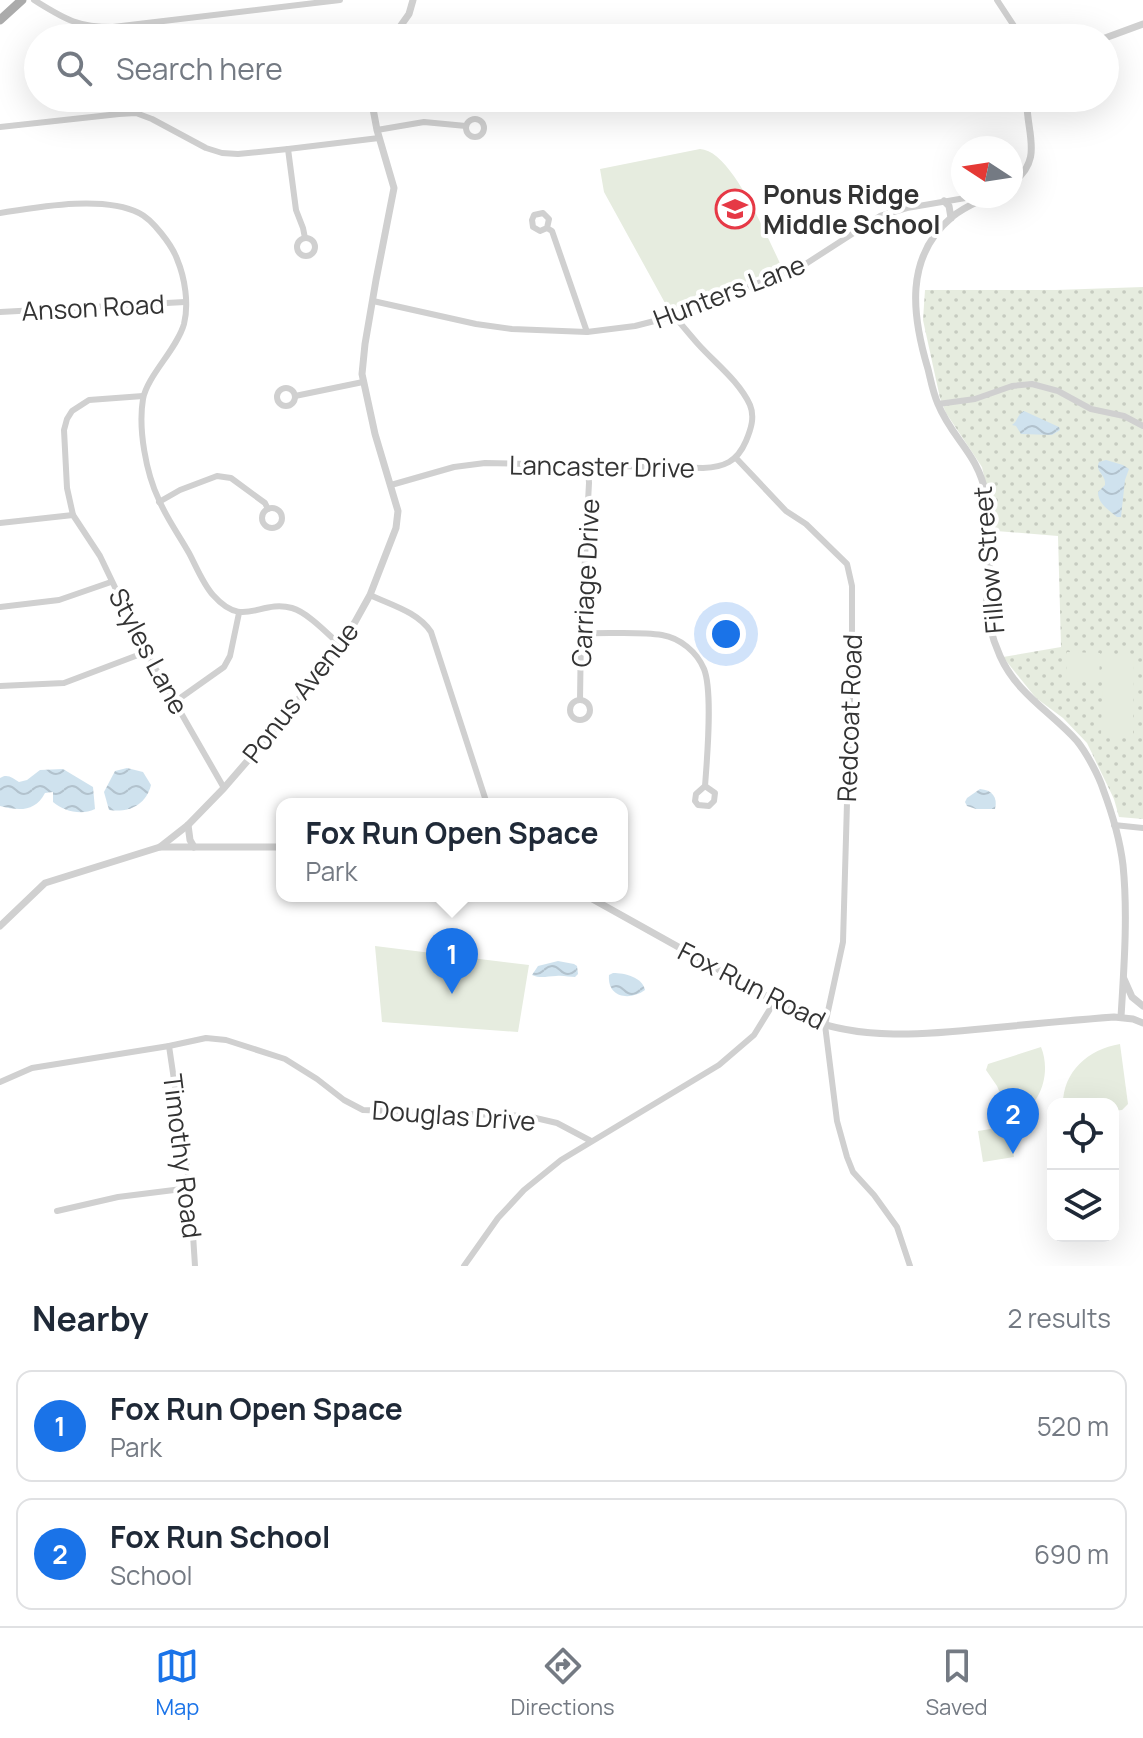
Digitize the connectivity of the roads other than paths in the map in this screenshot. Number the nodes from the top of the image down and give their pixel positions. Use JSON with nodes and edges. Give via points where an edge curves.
{"nodes":[{"id":1,"x":22,"y":0,"type":"edge"},
{"id":2,"x":34,"y":0,"type":"edge"},
{"id":3,"x":340,"y":0,"type":"edge"},
{"id":4,"x":413,"y":0,"type":"edge"},
{"id":5,"x":997,"y":0,"type":"edge"},
{"id":6,"x":322,"y":1,"type":"edge"},
{"id":7,"x":0,"y":20,"type":"edge"},
{"id":8,"x":80,"y":24,"type":"edge"},
{"id":9,"x":137,"y":24,"type":"edge"},
{"id":10,"x":402,"y":24,"type":"edge"},
{"id":11,"x":1013,"y":24,"type":"edge"},
{"id":12,"x":1143,"y":24,"type":"edge"},
{"id":13,"x":1119,"y":33,"type":"edge"},
{"id":14,"x":374,"y":112,"type":"edge"},
{"id":15,"x":1028,"y":112,"type":"edge"},
{"id":16,"x":466,"y":126,"type":"dead end"},
{"id":17,"x":0,"y":127,"type":"edge"},
{"id":18,"x":378,"y":134,"type":"junction"},
{"id":19,"x":288,"y":149,"type":"junction"},
{"id":20,"x":1023,"y":173,"type":"edge"},
{"id":21,"x":951,"y":200,"type":"edge"},
{"id":22,"x":944,"y":201,"type":"junction"},
{"id":23,"x":968,"y":208,"type":"edge"},
{"id":24,"x":0,"y":213,"type":"edge"},
{"id":25,"x":951,"y":218,"type":"junction"},
{"id":26,"x":547,"y":228,"type":"dead end"},
{"id":27,"x":305,"y":238,"type":"dead end"},
{"id":28,"x":373,"y":301,"type":"junction"},
{"id":29,"x":185,"y":302,"type":"junction"},
{"id":30,"x":0,"y":312,"type":"edge"},
{"id":31,"x":674,"y":316,"type":"junction"},
{"id":32,"x":587,"y":332,"type":"junction"},
{"id":33,"x":363,"y":382,"type":"junction"},
{"id":34,"x":143,"y":396,"type":"junction"},
{"id":35,"x":295,"y":396,"type":"dead end"},
{"id":36,"x":938,"y":404,"type":"junction"},
{"id":37,"x":1143,"y":426,"type":"edge"},
{"id":38,"x":736,"y":458,"type":"junction"},
{"id":39,"x":588,"y":466,"type":"junction"},
{"id":40,"x":391,"y":485,"type":"junction"},
{"id":41,"x":159,"y":502,"type":"junction"},
{"id":42,"x":268,"y":509,"type":"dead end"},
{"id":43,"x":73,"y":515,"type":"junction"},
{"id":44,"x":0,"y":523,"type":"edge"},
{"id":45,"x":111,"y":582,"type":"junction"},
{"id":46,"x":370,"y":595,"type":"junction"},
{"id":47,"x":0,"y":607,"type":"edge"},
{"id":48,"x":239,"y":613,"type":"junction"},
{"id":49,"x":581,"y":633,"type":"junction"},
{"id":50,"x":340,"y":645,"type":"junction"},
{"id":51,"x":146,"y":652,"type":"junction"},
{"id":52,"x":0,"y":686,"type":"edge"},
{"id":53,"x":580,"y":700,"type":"dead end"},
{"id":54,"x":176,"y":701,"type":"junction"},
{"id":55,"x":705,"y":786,"type":"dead end"},
{"id":56,"x":224,"y":788,"type":"junction"},
{"id":57,"x":485,"y":798,"type":"edge"},
{"id":58,"x":188,"y":825,"type":"junction"},
{"id":59,"x":1114,"y":825,"type":"junction"},
{"id":60,"x":1143,"y":828,"type":"edge"},
{"id":61,"x":160,"y":847,"type":"junction"},
{"id":62,"x":194,"y":847,"type":"junction"},
{"id":63,"x":276,"y":847,"type":"edge"},
{"id":64,"x":598,"y":902,"type":"edge"},
{"id":65,"x":0,"y":926,"type":"edge"},
{"id":66,"x":1123,"y":977,"type":"junction"},
{"id":67,"x":775,"y":1001,"type":"junction"},
{"id":68,"x":1142,"y":1006,"type":"edge"},
{"id":69,"x":1121,"y":1017,"type":"junction"},
{"id":70,"x":1141,"y":1022,"type":"edge"},
{"id":71,"x":825,"y":1025,"type":"junction"},
{"id":72,"x":169,"y":1046,"type":"junction"},
{"id":73,"x":0,"y":1082,"type":"edge"},
{"id":74,"x":591,"y":1141,"type":"junction"},
{"id":75,"x":190,"y":1188,"type":"junction"},
{"id":76,"x":57,"y":1211,"type":"dead end"},
{"id":77,"x":195,"y":1266,"type":"edge"},
{"id":78,"x":464,"y":1266,"type":"edge"},
{"id":79,"x":910,"y":1266,"type":"edge"}],
"edges":[{"from":1,"to":7,"type":"main road"},
{"from":2,"to":8,"type":"street"},
{"from":3,"to":6,"type":"street"},
{"from":4,"to":10,"type":"street"},
{"from":5,"to":11,"type":"street"},
{"from":6,"to":9,"type":"street"},
{"from":12,"to":13,"type":"street"},
{"from":14,"to":18,"type":"street","name":"Ponus Avenue"},
{"from":15,"to":20,"type":"street","via":[[1031,157]]},
{"from":16,"to":18,"type":"street","via":[[424,122]]},
{"from":17,"to":19,"type":"street","via":[[136,113],[222,153]]},
{"from":18,"to":19,"type":"street"},
{"from":18,"to":28,"type":"street","name":"Ponus Avenue","via":[[394,188]]},
{"from":19,"to":27,"type":"street"},
{"from":21,"to":22,"type":"street","name":"Hunters Lane"},
{"from":22,"to":25,"type":"street"},
{"from":22,"to":31,"type":"street","name":"Hunters Lane","via":[[880,216],[804,265]]},
{"from":23,"to":25,"type":"street","name":"Fillow Street"},
{"from":24,"to":29,"type":"street","via":[[82,204],[140,213],[174,252],[184,275]]},
{"from":25,"to":36,"type":"street","name":"Fillow Street","via":[[925,253],[915,289],[920,336]]},
{"from":26,"to":32,"type":"street"},
{"from":28,"to":32,"type":"street","name":"Hunters Lane","via":[[488,326]]},
{"from":28,"to":33,"type":"street","name":"Ponus Avenue"},
{"from":29,"to":30,"type":"street","name":"Anson Road"},
{"from":29,"to":34,"type":"street","via":[[178,340]]},
{"from":31,"to":32,"type":"street","name":"Hunters Lane"},
{"from":31,"to":38,"type":"street","via":[[750,406],[752,424]]},
{"from":33,"to":35,"type":"street"},
{"from":33,"to":40,"type":"street","name":"Ponus Avenue"},
{"from":34,"to":41,"type":"street","via":[[147,461]]},
{"from":34,"to":43,"type":"street","name":"Styles Lane","via":[[89,400],[67,419],[67,488]]},
{"from":36,"to":37,"type":"street","via":[[1032,384]]},
{"from":36,"to":59,"type":"street","name":"Fillow Street","via":[[970,454],[986,495],[991,558],[986,602],[1000,656],[1022,690],[1078,742],[1102,785]]},
{"from":38,"to":39,"type":"street","name":"Lancaster Drive","via":[[703,468]]},
{"from":38,"to":71,"type":"street","name":"Redcoat Road","via":[[847,564],[852,586],[843,942]]},
{"from":39,"to":40,"type":"street","name":"Lancaster Drive","via":[[485,463]]},
{"from":39,"to":49,"type":"street","name":"Carriage Drive"},
{"from":40,"to":46,"type":"street","name":"Ponus Avenue","via":[[397,519]]},
{"from":41,"to":42,"type":"street","via":[[217,476],[231,478]]},
{"from":41,"to":48,"type":"street","via":[[211,594]]},
{"from":43,"to":44,"type":"street"},
{"from":43,"to":45,"type":"street","name":"Styles Lane"},
{"from":45,"to":47,"type":"street","via":[[59,600]]},
{"from":45,"to":51,"type":"street","name":"Styles Lane"},
{"from":46,"to":50,"type":"street","name":"Ponus Avenue"},
{"from":46,"to":57,"type":"street","via":[[415,616],[431,632]]},
{"from":48,"to":50,"type":"street","via":[[292,608]]},
{"from":48,"to":54,"type":"street","via":[[224,667]]},
{"from":49,"to":53,"type":"street","name":"Carriage Drive"},
{"from":49,"to":55,"type":"street","via":[[661,635],[687,646],[704,669],[708,695]]},
{"from":50,"to":56,"type":"street","name":"Ponus Avenue"},
{"from":51,"to":52,"type":"street","via":[[64,683]]},
{"from":51,"to":54,"type":"street","name":"Styles Lane"},
{"from":54,"to":56,"type":"street","name":"Styles Lane"},
{"from":56,"to":58,"type":"street","name":"Ponus Avenue"},
{"from":58,"to":61,"type":"street","name":"Ponus Avenue"},
{"from":58,"to":62,"type":"street"},
{"from":59,"to":60,"type":"street"},
{"from":59,"to":66,"type":"street","name":"Fillow Street","via":[[1123,863]]},
{"from":61,"to":62,"type":"street"},
{"from":61,"to":65,"type":"street","name":"Ponus Avenue","via":[[50,881]]},
{"from":62,"to":63,"type":"street"},
{"from":64,"to":67,"type":"street","name":"Fox Run Road"},
{"from":66,"to":68,"type":"street"},
{"from":66,"to":69,"type":"street","name":"Fillow Street"},
{"from":67,"to":71,"type":"street","name":"Fox Run Road"},
{"from":67,"to":74,"type":"street","via":[[754,1035],[719,1065]]},
{"from":68,"to":70,"type":"street"},
{"from":69,"to":70,"type":"street"},
{"from":69,"to":71,"type":"street","name":"Fox Run Road","via":[[927,1034]]},
{"from":71,"to":79,"type":"street","name":"Redcoat Road","via":[[847,1157],[897,1227]]},
{"from":72,"to":73,"type":"street","name":"Douglas Drive","via":[[32,1068]]},
{"from":72,"to":74,"type":"street","name":"Douglas Drive","via":[[206,1038],[253,1047],[285,1059],[363,1110],[527,1116],[557,1123]]},
{"from":72,"to":75,"type":"street","name":"Timothy Road"},
{"from":74,"to":78,"type":"street","via":[[524,1190]]},
{"from":75,"to":76,"type":"street"},
{"from":75,"to":77,"type":"street","name":"Timothy Road"}]}
